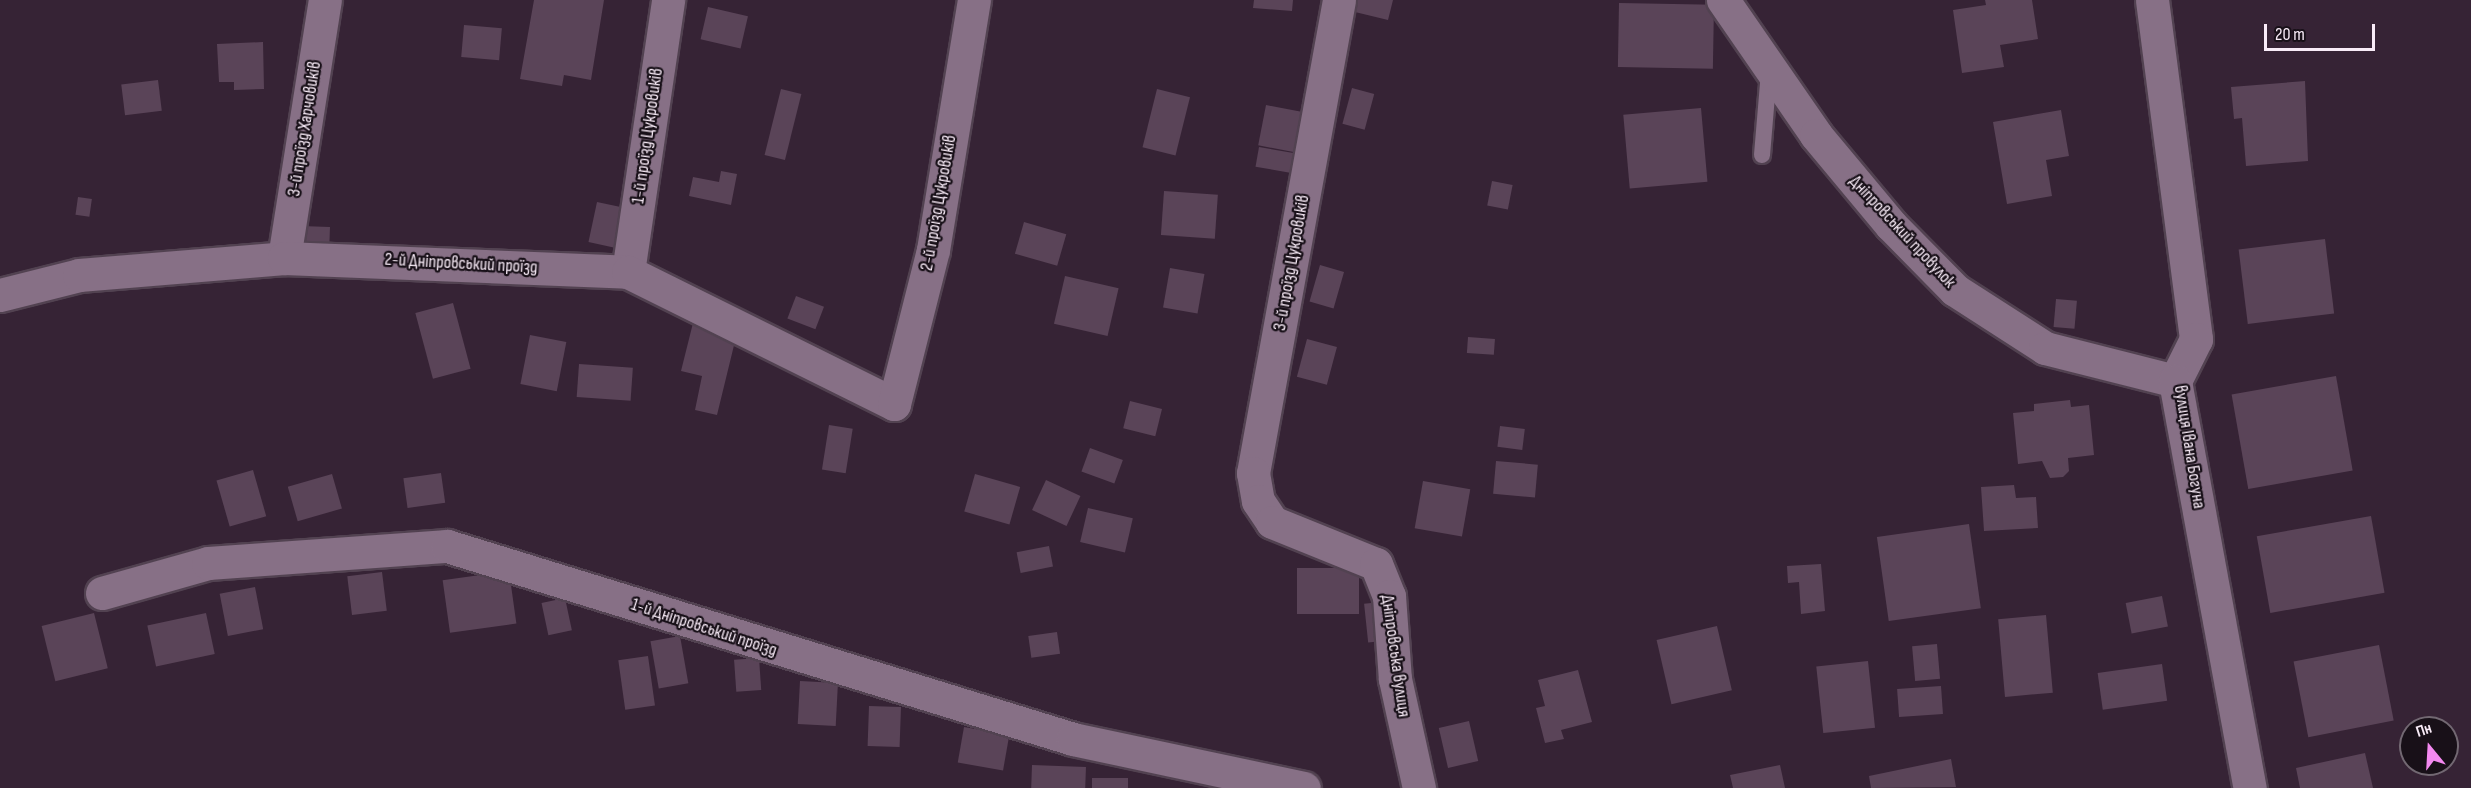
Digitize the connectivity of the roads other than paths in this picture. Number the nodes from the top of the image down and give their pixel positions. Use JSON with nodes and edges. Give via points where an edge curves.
{"nodes":[{"id":1,"x":325,"y":0,"type":"edge"},
{"id":2,"x":668,"y":0,"type":"edge"},
{"id":3,"x":974,"y":0,"type":"edge"},
{"id":4,"x":1339,"y":0,"type":"edge"},
{"id":5,"x":1723,"y":0,"type":"edge"},
{"id":6,"x":2152,"y":0,"type":"edge"},
{"id":7,"x":1769,"y":67,"type":"junction"},
{"id":8,"x":1762,"y":155,"type":"dead end"},
{"id":9,"x":285,"y":258,"type":"junction"},
{"id":10,"x":628,"y":272,"type":"junction"},
{"id":11,"x":0,"y":295,"type":"edge"},
{"id":12,"x":2175,"y":381,"type":"junction"},
{"id":13,"x":894,"y":404,"type":"joint"},
{"id":14,"x":1272,"y":522,"type":"joint"},
{"id":15,"x":102,"y":593,"type":"dead end"},
{"id":16,"x":1304,"y":788,"type":"edge"},
{"id":17,"x":1419,"y":788,"type":"edge"},
{"id":18,"x":2250,"y":788,"type":"edge"}],
"edges":[{"from":1,"to":9,"type":"street","name":"3-й проїзд Харчовиків"},
{"from":2,"to":10,"type":"street","name":"1-й проїзд Цукровиків"},
{"from":3,"to":13,"type":"street","name":"2-й проїзд Цукровиків","via":[[933,250]]},
{"from":4,"to":14,"type":"street","name":"3-й проїзд Цукровиків","via":[[1253,473],[1258,501]]},
{"from":5,"to":7,"type":"street","name":"Дніпровський провулок"},
{"from":6,"to":12,"type":"street","name":"вулиця Івана Богуна","via":[[2196,339]]},
{"from":7,"to":8,"type":"lane"},
{"from":7,"to":12,"type":"street","name":"Дніпровський провулок","via":[[1853,180],[1955,290],[2045,348]]},
{"from":9,"to":10,"type":"street","name":"2-й Дніпровський проїзд"},
{"from":9,"to":11,"type":"street","name":"2-й Дніпровський проїзд","via":[[79,275]]},
{"from":10,"to":13,"type":"street","name":"2-й Дніпровський проїзд"},
{"from":12,"to":18,"type":"street","name":"вулиця Івана Богуна"},
{"from":14,"to":17,"type":"street","name":"Дніпровська вулиця","via":[[1376,564],[1389,596],[1395,679]]},
{"from":15,"to":16,"type":"street","name":"1-й Дніпровський проїзд","via":[[208,563],[447,546],[1073,739]]}]}
